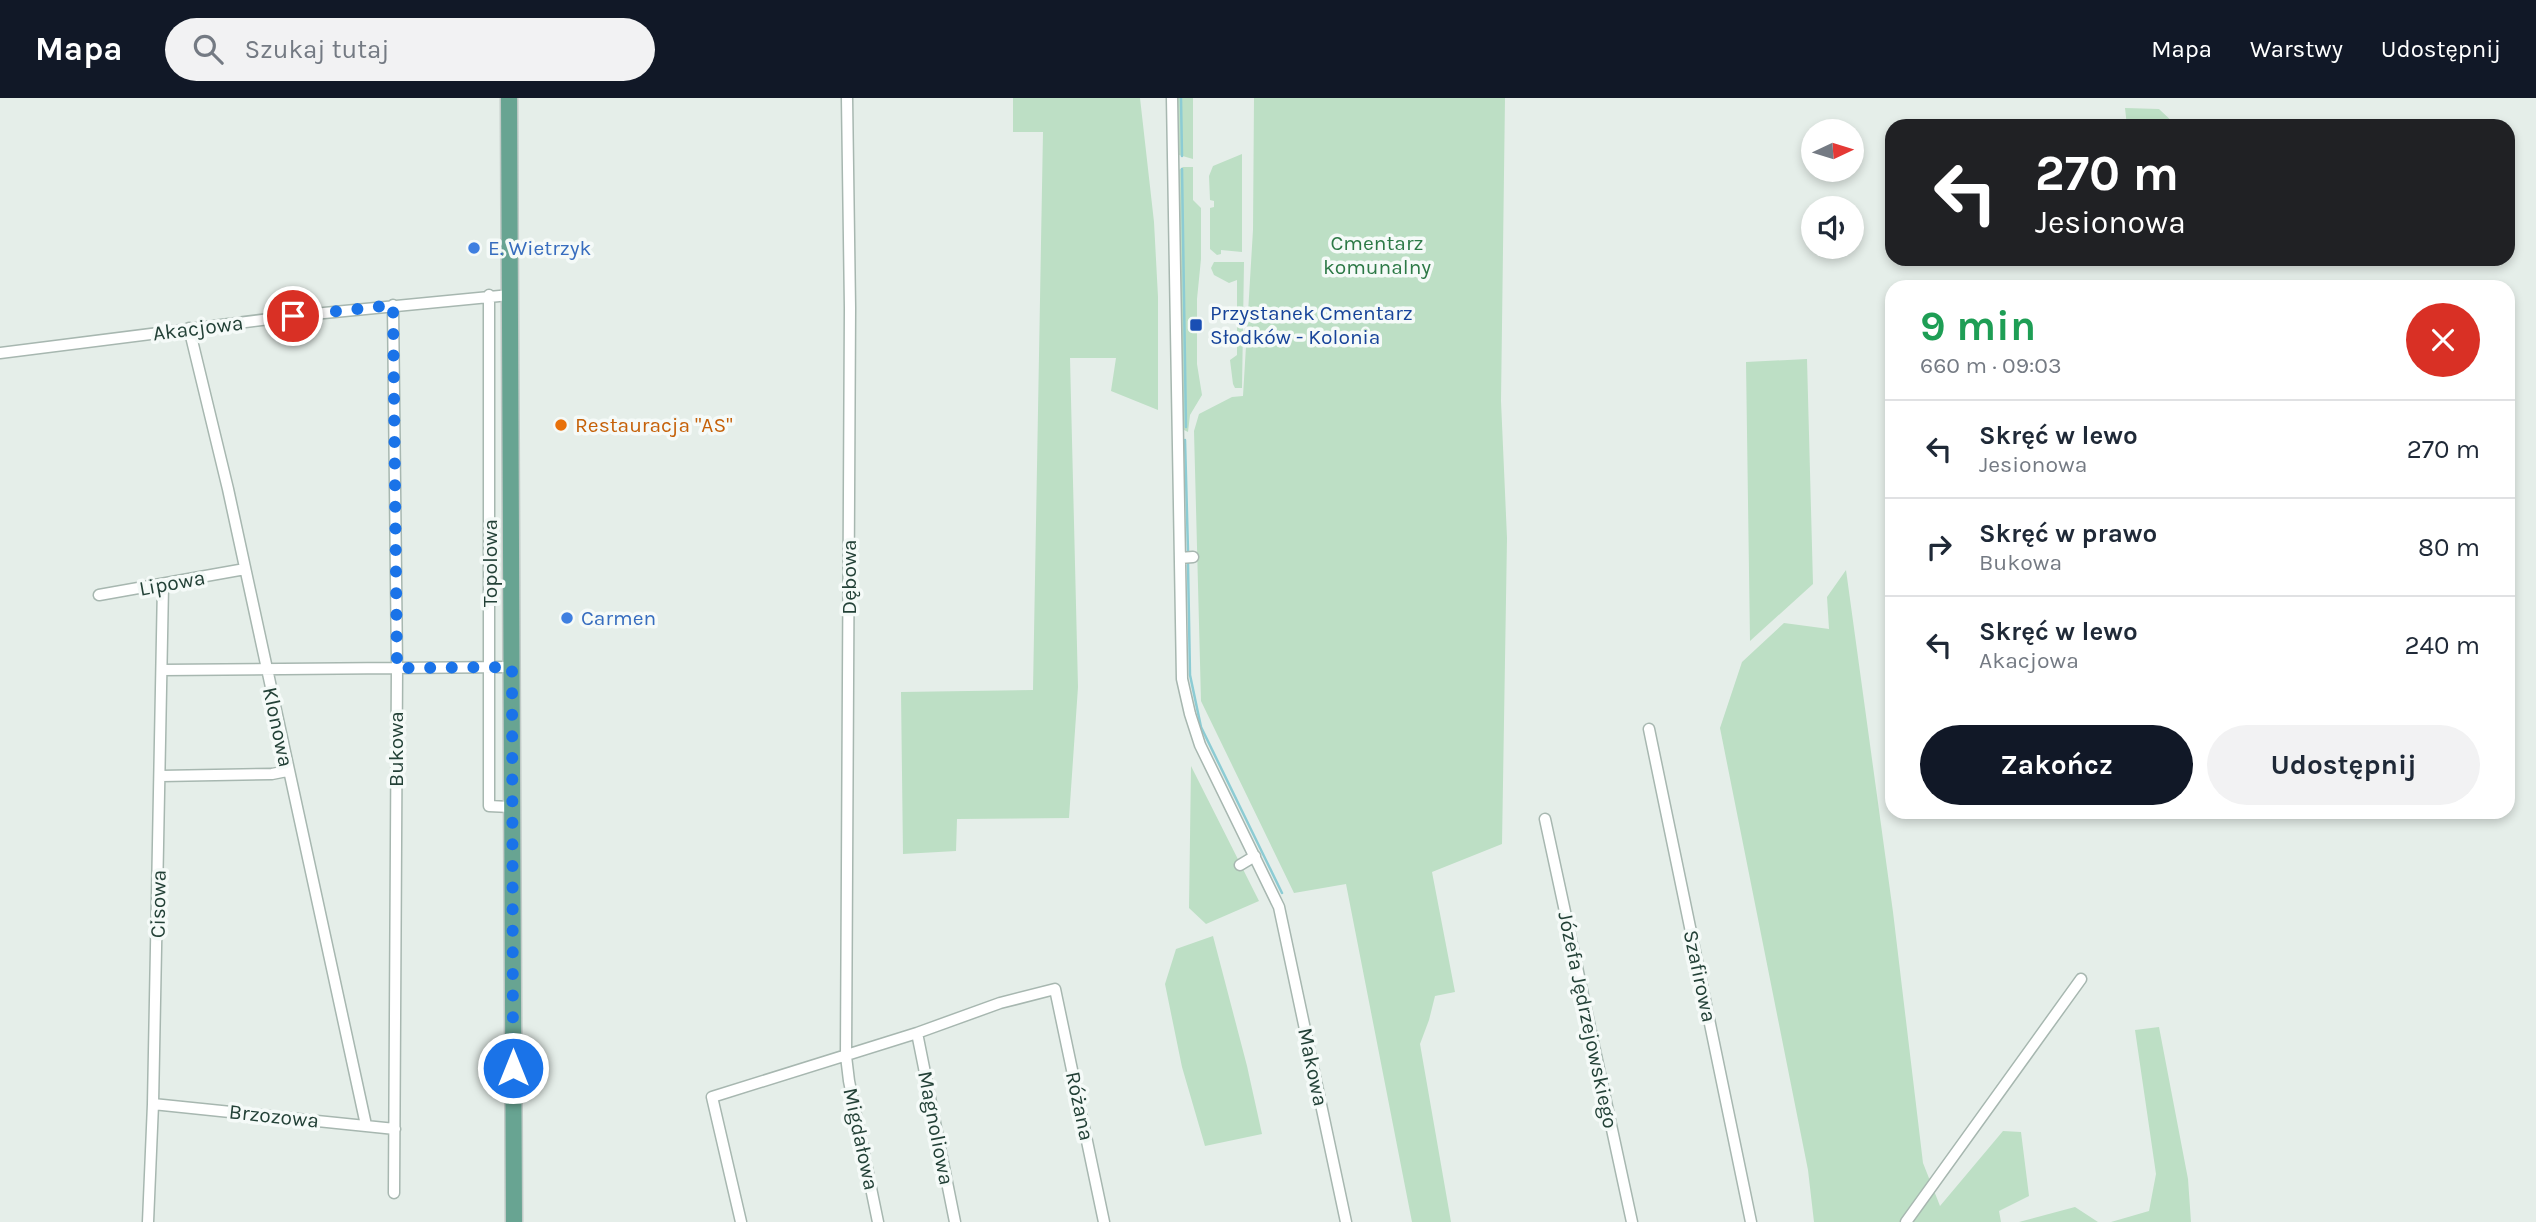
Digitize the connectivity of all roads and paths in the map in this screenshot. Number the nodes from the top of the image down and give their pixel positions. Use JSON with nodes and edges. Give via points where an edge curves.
{"nodes":[{"id":1,"x":509,"y":98,"type":"edge"},
{"id":2,"x":847,"y":98,"type":"edge"},
{"id":3,"x":1172,"y":98,"type":"edge"},
{"id":4,"x":489,"y":295,"type":"junction"},
{"id":5,"x":510,"y":295,"type":"junction"},
{"id":6,"x":393,"y":305,"type":"junction"},
{"id":7,"x":189,"y":328,"type":"junction"},
{"id":8,"x":0,"y":353,"type":"edge"},
{"id":9,"x":1193,"y":557,"type":"dead end"},
{"id":10,"x":1180,"y":558,"type":"junction"},
{"id":11,"x":245,"y":569,"type":"junction"},
{"id":12,"x":163,"y":585,"type":"junction"},
{"id":13,"x":99,"y":596,"type":"dead end"},
{"id":14,"x":490,"y":667,"type":"junction"},
{"id":15,"x":512,"y":667,"type":"junction"},
{"id":16,"x":267,"y":668,"type":"junction"},
{"id":17,"x":397,"y":668,"type":"junction"},
{"id":18,"x":162,"y":670,"type":"junction"},
{"id":19,"x":1649,"y":729,"type":"dead end"},
{"id":20,"x":287,"y":771,"type":"junction"},
{"id":21,"x":161,"y":776,"type":"junction"},
{"id":22,"x":512,"y":807,"type":"junction"},
{"id":23,"x":1545,"y":819,"type":"dead end"},
{"id":24,"x":1255,"y":856,"type":"junction"},
{"id":25,"x":1240,"y":864,"type":"dead end"},
{"id":26,"x":2081,"y":979,"type":"dead end"},
{"id":27,"x":917,"y":1033,"type":"junction"},
{"id":28,"x":846,"y":1056,"type":"junction"},
{"id":29,"x":153,"y":1104,"type":"junction"},
{"id":30,"x":366,"y":1125,"type":"junction"},
{"id":31,"x":395,"y":1129,"type":"junction"},
{"id":32,"x":394,"y":1193,"type":"dead end"},
{"id":33,"x":148,"y":1222,"type":"edge"},
{"id":34,"x":514,"y":1222,"type":"edge"},
{"id":35,"x":741,"y":1222,"type":"edge"},
{"id":36,"x":878,"y":1222,"type":"edge"},
{"id":37,"x":955,"y":1222,"type":"edge"},
{"id":38,"x":1104,"y":1222,"type":"edge"},
{"id":39,"x":1346,"y":1222,"type":"edge"},
{"id":40,"x":1632,"y":1222,"type":"edge"},
{"id":41,"x":1751,"y":1222,"type":"edge"},
{"id":42,"x":1906,"y":1222,"type":"edge"}],
"edges":[{"from":1,"to":5,"type":"main road"},
{"from":2,"to":28,"type":"street","name":"Dębowa"},
{"from":3,"to":10,"type":"street","name":"Makowa"},
{"from":4,"to":5,"type":"street","name":"Akacjowa"},
{"from":4,"to":6,"type":"street","name":"Akacjowa"},
{"from":4,"to":14,"type":"street","name":"Topolowa"},
{"from":5,"to":15,"type":"main road"},
{"from":6,"to":7,"type":"street","name":"Akacjowa"},
{"from":6,"to":17,"type":"street","name":"Bukowa"},
{"from":7,"to":8,"type":"street","name":"Akacjowa"},
{"from":7,"to":11,"type":"street","name":"Klonowa"},
{"from":9,"to":10,"type":"street"},
{"from":10,"to":24,"type":"street","name":"Makowa","via":[[1182,679],[1189,714],[1200,746]]},
{"from":11,"to":12,"type":"street","name":"Lipowa"},
{"from":11,"to":16,"type":"street","name":"Klonowa"},
{"from":12,"to":13,"type":"street","name":"Lipowa"},
{"from":12,"to":18,"type":"street","name":"Cisowa"},
{"from":14,"to":15,"type":"street"},
{"from":14,"to":17,"type":"street"},
{"from":14,"to":22,"type":"street","name":"Topolowa","via":[[489,806]]},
{"from":15,"to":22,"type":"main road"},
{"from":16,"to":17,"type":"street"},
{"from":16,"to":18,"type":"street"},
{"from":16,"to":20,"type":"street","name":"Klonowa"},
{"from":17,"to":31,"type":"street","name":"Bukowa"},
{"from":18,"to":21,"type":"street","name":"Cisowa"},
{"from":19,"to":41,"type":"street","name":"Szafirowa"},
{"from":20,"to":21,"type":"street"},
{"from":20,"to":30,"type":"street","name":"Klonowa"},
{"from":21,"to":29,"type":"street","name":"Cisowa"},
{"from":22,"to":34,"type":"main road"},
{"from":23,"to":40,"type":"street","name":"Józefa Jędrzejowskiego"},
{"from":24,"to":25,"type":"street"},
{"from":24,"to":39,"type":"street","name":"Makowa","via":[[1280,911]]},
{"from":26,"to":42,"type":"street"},
{"from":27,"to":28,"type":"street"},
{"from":27,"to":37,"type":"street","name":"Magnoliowa"},
{"from":27,"to":38,"type":"street","name":"Różana","via":[[1055,989]]},
{"from":28,"to":35,"type":"street","via":[[712,1097]]},
{"from":28,"to":36,"type":"street","name":"Migdałowa"},
{"from":29,"to":30,"type":"street","name":"Brzozowa"},
{"from":29,"to":33,"type":"street","name":"Cisowa"},
{"from":30,"to":31,"type":"street","name":"Brzozowa"},
{"from":31,"to":32,"type":"street","name":"Bukowa"}]}
